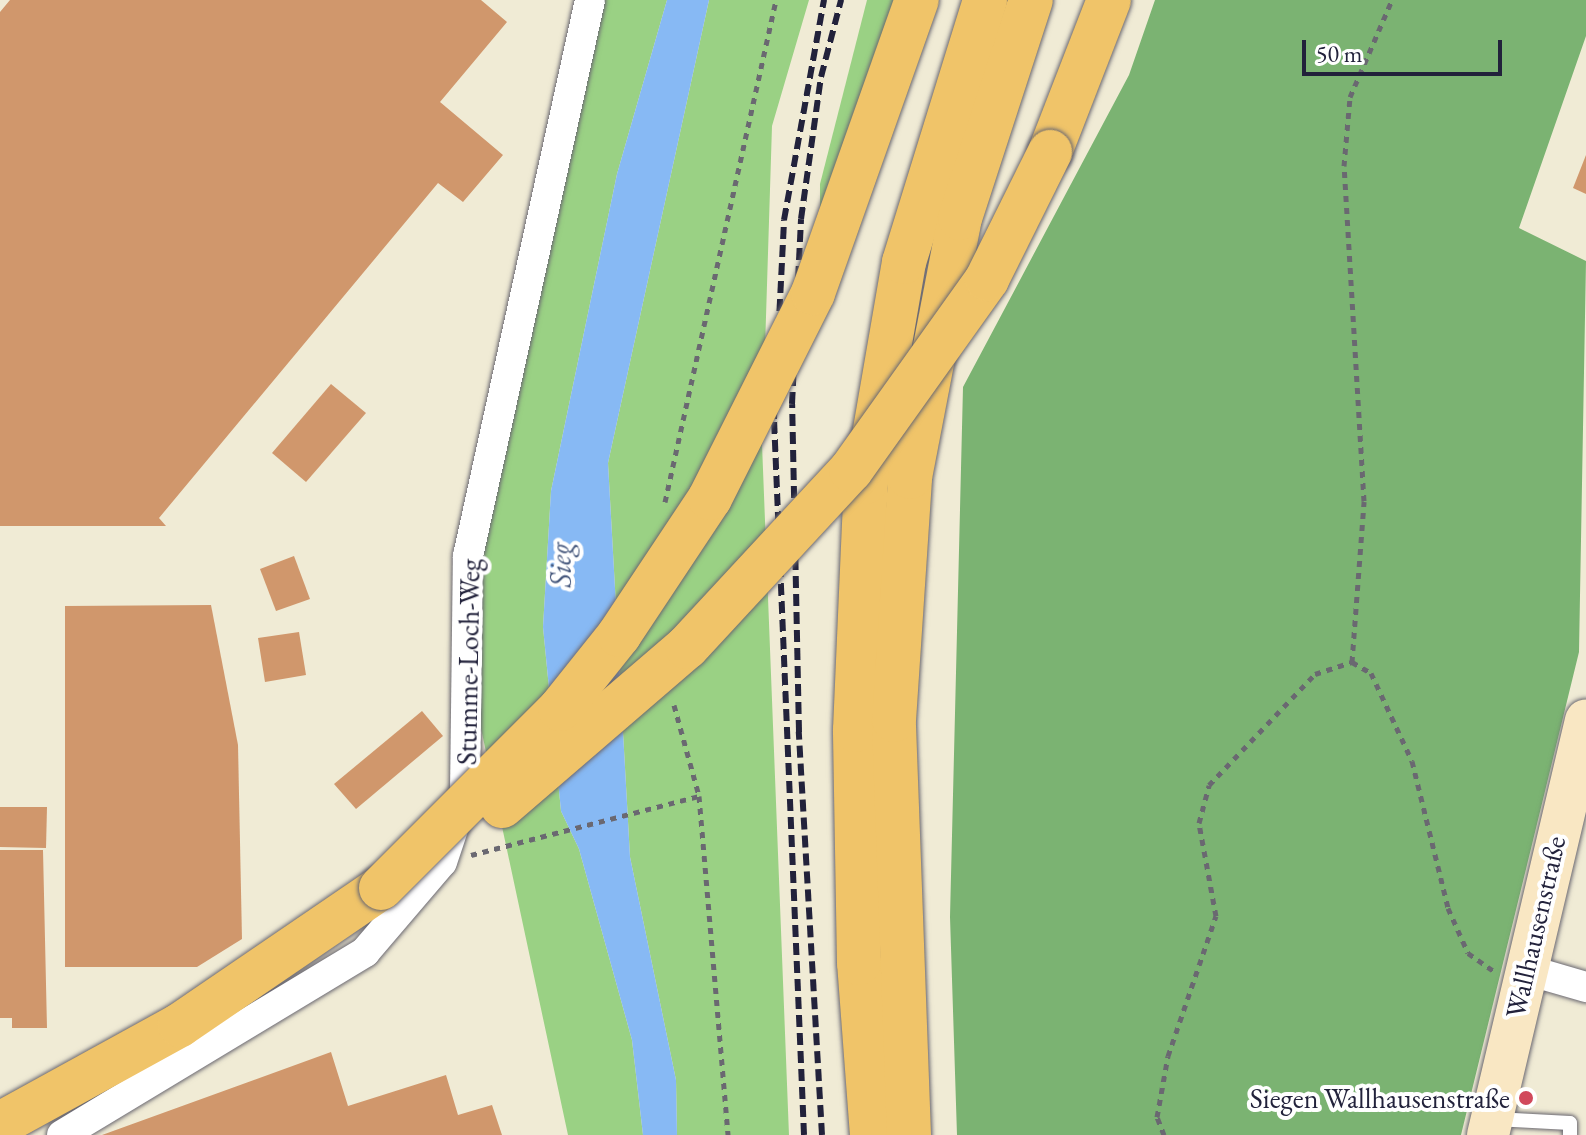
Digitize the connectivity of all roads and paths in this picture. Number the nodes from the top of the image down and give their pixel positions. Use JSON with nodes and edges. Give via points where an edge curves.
{"nodes":[{"id":1,"x":590,"y":0,"type":"edge"},
{"id":2,"x":776,"y":0,"type":"edge"},
{"id":3,"x":917,"y":0,"type":"edge"},
{"id":4,"x":985,"y":0,"type":"edge"},
{"id":5,"x":1031,"y":0,"type":"edge"},
{"id":6,"x":1109,"y":0,"type":"edge"},
{"id":7,"x":1392,"y":0,"type":"edge"},
{"id":8,"x":664,"y":507,"type":"dead end"},
{"id":9,"x":1352,"y":662,"type":"junction"},
{"id":10,"x":671,"y":695,"type":"dead end"},
{"id":11,"x":1586,"y":720,"type":"edge"},
{"id":12,"x":699,"y":796,"type":"junction"},
{"id":13,"x":495,"y":849,"type":"dead end"},
{"id":14,"x":381,"y":888,"type":"junction"},
{"id":15,"x":1524,"y":969,"type":"junction"},
{"id":16,"x":1586,"y":987,"type":"edge"},
{"id":17,"x":0,"y":1124,"type":"edge"},
{"id":18,"x":1490,"y":1127,"type":"edge"},
{"id":19,"x":62,"y":1135,"type":"edge"},
{"id":20,"x":728,"y":1135,"type":"edge"},
{"id":21,"x":872,"y":1135,"type":"edge"},
{"id":22,"x":909,"y":1135,"type":"edge"},
{"id":23,"x":1164,"y":1135,"type":"edge"},
{"id":24,"x":1570,"y":1135,"type":"edge"}],
"edges":[{"from":1,"to":19,"type":"street","name":"Stumme-Loch-Weg","via":[[468,556],[465,793],[442,862],[365,952]]},
{"from":2,"to":8,"type":"path"},
{"from":3,"to":14,"type":"highway","bridge":true,"via":[[813,293],[710,498],[619,635],[560,709]]},
{"from":4,"to":21,"type":"highway","via":[[904,262],[866,482],[855,730],[859,963]]},
{"from":5,"to":22,"type":"highway","via":[[960,218],[910,477],[894,720]]},
{"from":6,"to":14,"type":"highway","bridge":true,"via":[[1050,152],[950,337],[773,560],[649,682],[506,802]]},
{"from":7,"to":9,"type":"path","via":[[1350,97],[1344,166],[1364,501]]},
{"from":9,"to":15,"type":"path","via":[[1371,673],[1412,761],[1448,908],[1468,953],[1492,973]]},
{"from":9,"to":23,"type":"path","via":[[1315,674],[1209,785],[1199,823],[1216,916],[1168,1056],[1157,1117]]},
{"from":10,"to":12,"type":"path"},
{"from":11,"to":15,"type":"street","name":"Wallhausenstraße"},
{"from":12,"to":13,"type":"path"},
{"from":12,"to":20,"type":"path"},
{"from":14,"to":17,"type":"highway","via":[[180,1025]]},
{"from":15,"to":16,"type":"street"},
{"from":15,"to":18,"type":"street","name":"Wallhausenstraße"},
{"from":18,"to":24,"type":"lane","via":[[1570,1123]]}]}
